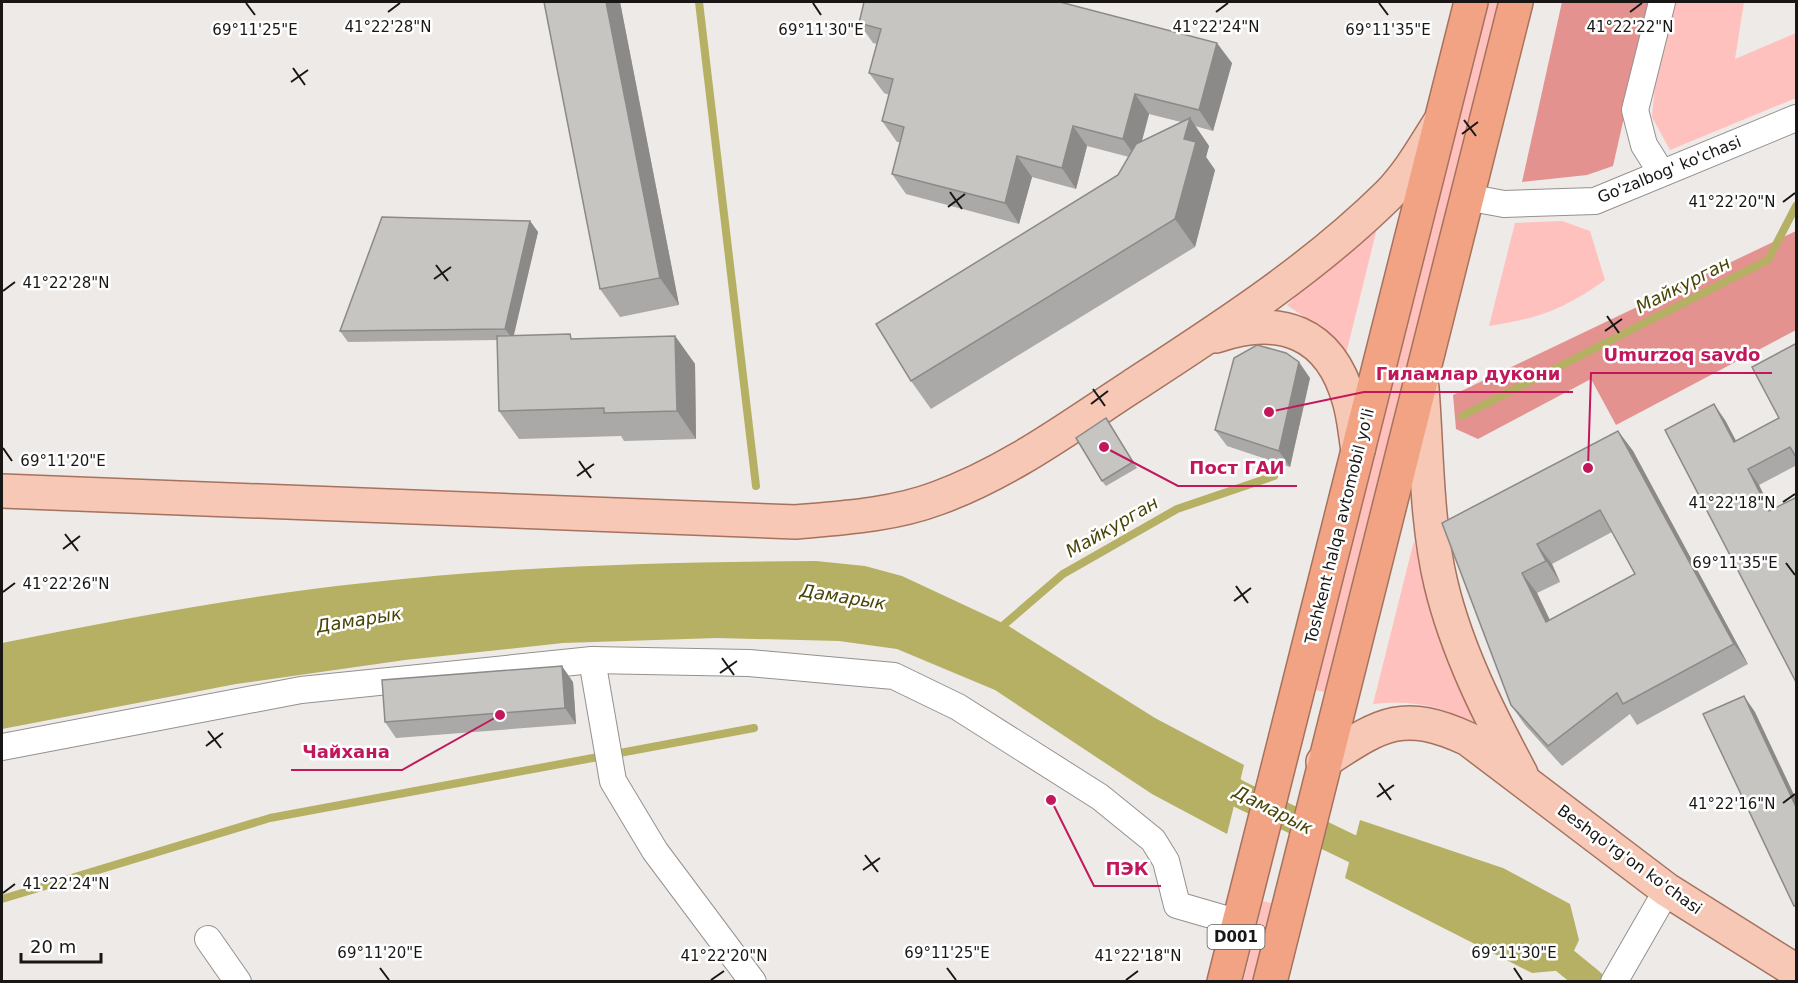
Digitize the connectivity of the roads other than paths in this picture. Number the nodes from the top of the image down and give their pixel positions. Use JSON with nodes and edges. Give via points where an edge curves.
{"nodes":[{"id":1,"x":1471,"y":2,"type":"edge"},
{"id":2,"x":1516,"y":2,"type":"edge"},
{"id":3,"x":1662,"y":2,"type":"edge"},
{"id":4,"x":1797,"y":118,"type":"edge"},
{"id":5,"x":1441,"y":121,"type":"junction"},
{"id":6,"x":1661,"y":172,"type":"junction"},
{"id":7,"x":1466,"y":197,"type":"junction"},
{"id":8,"x":1201,"y":341,"type":"junction"},
{"id":9,"x":1421,"y":377,"type":"junction"},
{"id":10,"x":1358,"y":450,"type":"junction"},
{"id":11,"x":2,"y":491,"type":"edge"},
{"id":12,"x":592,"y":660,"type":"junction"},
{"id":13,"x":2,"y":747,"type":"edge"},
{"id":14,"x":1323,"y":762,"type":"junction"},
{"id":15,"x":1526,"y":784,"type":"junction"},
{"id":16,"x":1667,"y":890,"type":"junction"},
{"id":17,"x":1239,"y":923,"type":"junction"},
{"id":18,"x":208,"y":939,"type":"dead end"},
{"id":19,"x":1797,"y":971,"type":"edge"},
{"id":20,"x":237,"y":981,"type":"edge"},
{"id":21,"x":753,"y":981,"type":"edge"},
{"id":22,"x":1224,"y":981,"type":"edge"},
{"id":23,"x":1270,"y":981,"type":"edge"},
{"id":24,"x":1614,"y":981,"type":"edge"}],
"edges":[{"from":1,"to":5,"type":"highway","name":"Toshkent halqa avtomobil yo'li","number":"D001"},
{"from":2,"to":7,"type":"highway","number":"D001"},
{"from":3,"to":6,"type":"street","via":[[1635,110],[1644,145]]},
{"from":4,"to":6,"type":"street","name":"Go'zalbog' ko'chasi"},
{"from":5,"to":8,"type":"main road","via":[[1389,194],[1306,268]]},
{"from":5,"to":10,"type":"highway","name":"Toshkent halqa avtomobil yo'li","number":"D001"},
{"from":6,"to":7,"type":"street","name":"Go'zalbog' ko'chasi","via":[[1595,201],[1504,204]]},
{"from":7,"to":9,"type":"highway","number":"D001"},
{"from":8,"to":10,"type":"main road","via":[[1255,328],[1282,327],[1308,337],[1332,362],[1343,382]]},
{"from":8,"to":11,"type":"main road","via":[[1014,464],[936,499],[858,517],[796,522]]},
{"from":9,"to":14,"type":"highway","number":"D001"},
{"from":9,"to":15,"type":"main road","name":"Beshqo'rg'on ko'chasi","via":[[1433,536],[1441,586],[1480,696]]},
{"from":10,"to":17,"type":"highway","name":"Toshkent halqa avtomobil yo'li","number":"D001"},
{"from":12,"to":13,"type":"street","via":[[301,690]]},
{"from":12,"to":17,"type":"street","via":[[750,663],[894,676],[958,707],[1100,797],[1153,840],[1166,861],[1178,905]]},
{"from":12,"to":21,"type":"street","via":[[613,781],[655,850]]},
{"from":14,"to":15,"type":"main road","name":"Beshqo'rg'on ko'chasi","via":[[1387,725],[1421,723],[1439,725],[1468,739]]},
{"from":14,"to":23,"type":"highway","number":"D001"},
{"from":15,"to":16,"type":"main road","name":"Beshqo'rg'on ko'chasi"},
{"from":16,"to":19,"type":"main road","name":"Beshqo'rg'on ko'chasi"},
{"from":16,"to":24,"type":"street"},
{"from":17,"to":22,"type":"highway","name":"Toshkent halqa avtomobil yo'li","number":"D001"},
{"from":18,"to":20,"type":"street"}]}
